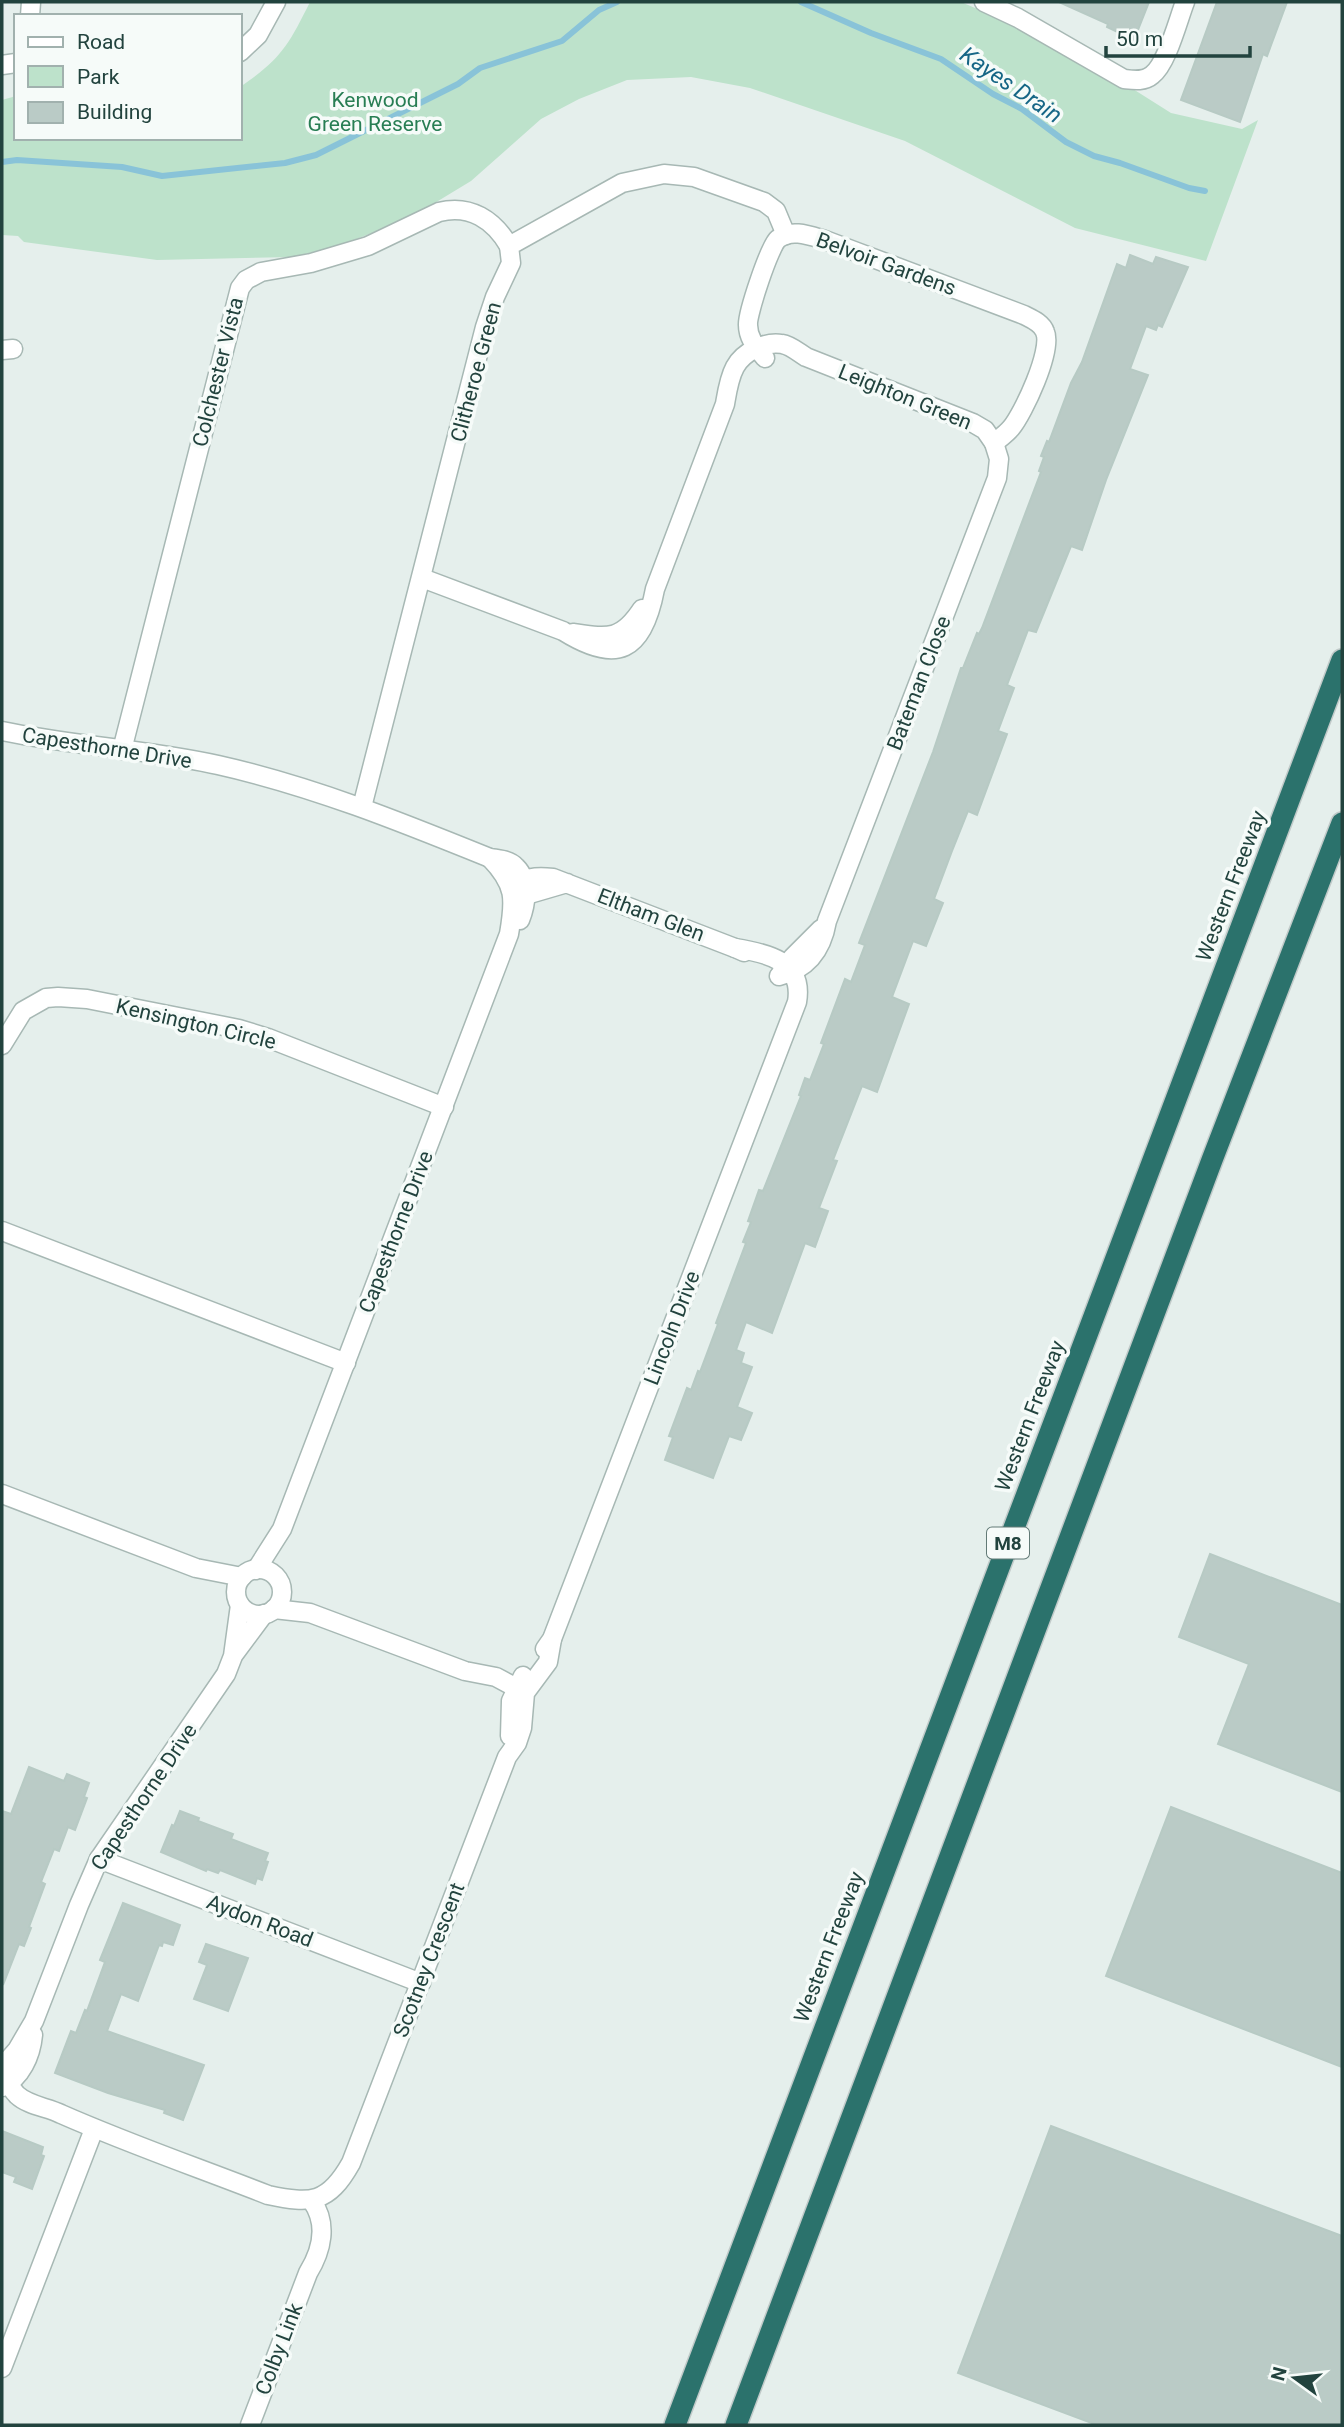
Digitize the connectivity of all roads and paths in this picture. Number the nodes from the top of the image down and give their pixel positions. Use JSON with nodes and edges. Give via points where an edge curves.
{"nodes":[{"id":1,"x":276,"y":2,"type":"edge"},
{"id":2,"x":984,"y":2,"type":"edge"},
{"id":3,"x":1185,"y":2,"type":"edge"},
{"id":4,"x":242,"y":50,"type":"edge"},
{"id":5,"x":786,"y":235,"type":"junction"},
{"id":6,"x":509,"y":246,"type":"junction"},
{"id":7,"x":1044,"y":328,"type":"joint"},
{"id":8,"x":761,"y":350,"type":"junction"},
{"id":9,"x":994,"y":443,"type":"junction"},
{"id":10,"x":422,"y":578,"type":"junction"},
{"id":11,"x":1342,"y":660,"type":"edge"},
{"id":12,"x":2,"y":731,"type":"edge"},
{"id":13,"x":122,"y":750,"type":"junction"},
{"id":14,"x":362,"y":807,"type":"junction"},
{"id":15,"x":1342,"y":823,"type":"edge"},
{"id":16,"x":520,"y":888,"type":"junction"},
{"id":17,"x":787,"y":971,"type":"junction"},
{"id":18,"x":2,"y":1045,"type":"edge"},
{"id":19,"x":444,"y":1107,"type":"junction"},
{"id":20,"x":2,"y":1231,"type":"edge"},
{"id":21,"x":346,"y":1363,"type":"junction"},
{"id":22,"x":2,"y":1494,"type":"edge"},
{"id":23,"x":282,"y":1529,"type":"junction"},
{"id":24,"x":278,"y":1581,"type":"junction"},
{"id":25,"x":243,"y":1587,"type":"junction"},
{"id":26,"x":269,"y":1611,"type":"junction"},
{"id":27,"x":310,"y":1613,"type":"junction"},
{"id":28,"x":233,"y":1656,"type":"junction"},
{"id":29,"x":518,"y":1691,"type":"junction"},
{"id":30,"x":99,"y":1859,"type":"junction"},
{"id":31,"x":421,"y":1983,"type":"junction"},
{"id":32,"x":6,"y":2076,"type":"edge"},
{"id":33,"x":94,"y":2129,"type":"junction"},
{"id":34,"x":313,"y":2209,"type":"junction"},
{"id":35,"x":2,"y":2368,"type":"edge"},
{"id":36,"x":250,"y":2425,"type":"edge"},
{"id":37,"x":675,"y":2425,"type":"edge"},
{"id":38,"x":736,"y":2425,"type":"edge"}],
"edges":[{"from":1,"to":4,"type":"street","via":[[266,24]]},
{"from":2,"to":3,"type":"street","via":[[1124,79],[1137,81],[1152,76],[1161,62]]},
{"from":5,"to":6,"type":"street","via":[[776,211],[764,202],[694,177],[664,174],[622,183]]},
{"from":5,"to":7,"type":"street","name":"Belvoir Gardens","via":[[825,240],[1024,315]]},
{"from":5,"to":8,"type":"street","name":"Belvoir Gardens","via":[[773,246],[757,292]]},
{"from":6,"to":10,"type":"street","name":"Clitheroe Green","via":[[511,263],[491,308]]},
{"from":6,"to":13,"type":"street","name":"Colchester Vista","via":[[494,224],[477,214],[452,209],[368,246],[261,272],[240,288]]},
{"from":7,"to":9,"type":"street","name":"Leighton Green","via":[[1043,358],[1024,407]]},
{"from":8,"to":9,"type":"street","name":"Leighton Green","via":[[772,356],[806,357],[951,413],[985,430]]},
{"from":8,"to":10,"type":"street","via":[[725,404],[655,589],[632,624],[619,634],[562,631]]},
{"from":9,"to":17,"type":"street","name":"Bateman Close","via":[[998,478],[827,921]]},
{"from":10,"to":14,"type":"street","name":"Clitheroe Green"},
{"from":11,"to":37,"type":"highway","name":"Western Freeway","number":"M8"},
{"from":12,"to":13,"type":"street","name":"Capesthorne Drive"},
{"from":13,"to":14,"type":"street","name":"Capesthorne Drive","via":[[217,765]]},
{"from":14,"to":16,"type":"street","name":"Capesthorne Drive","via":[[490,858]]},
{"from":15,"to":38,"type":"highway","number":"M8"},
{"from":16,"to":17,"type":"street","name":"Eltham Glen","via":[[567,883]]},
{"from":16,"to":19,"type":"street","name":"Capesthorne Drive","via":[[509,934]]},
{"from":17,"to":29,"type":"street","name":"Lincoln Drive","via":[[784,987],[790,1017],[552,1639],[548,1662]]},
{"from":18,"to":19,"type":"street","name":"Kensington Circle","via":[[23,1011],[34,1003],[58,997],[87,999],[239,1029]]},
{"from":19,"to":21,"type":"street","name":"Capesthorne Drive"},
{"from":20,"to":21,"type":"street"},
{"from":21,"to":23,"type":"street","name":"Capesthorne Drive"},
{"from":22,"to":25,"type":"street"},
{"from":23,"to":24,"type":"street","name":"Capesthorne Drive"},
{"from":23,"to":25,"type":"street","name":"Capesthorne Drive"},
{"from":24,"to":25,"type":"street","via":[[263,1570]]},
{"from":24,"to":26,"type":"street","via":[[280,1599]]},
{"from":24,"to":27,"type":"street"},
{"from":25,"to":26,"type":"street","via":[[251,1613]]},
{"from":25,"to":28,"type":"street","name":"Capesthorne Drive"},
{"from":26,"to":27,"type":"street"},
{"from":26,"to":28,"type":"street","name":"Capesthorne Drive"},
{"from":27,"to":29,"type":"street","via":[[465,1671],[491,1686]]},
{"from":28,"to":30,"type":"street","name":"Capesthorne Drive","via":[[219,1686]]},
{"from":29,"to":31,"type":"street","name":"Scotney Crescent","via":[[522,1728]]},
{"from":30,"to":31,"type":"street","name":"Aydon Road"},
{"from":30,"to":32,"type":"street","name":"Capesthorne Drive","via":[[34,2021]]},
{"from":31,"to":34,"type":"street","name":"Scotney Crescent","via":[[351,2163]]},
{"from":32,"to":33,"type":"street","via":[[49,2108]]},
{"from":33,"to":34,"type":"street","via":[[268,2194],[294,2211]]},
{"from":33,"to":35,"type":"street"},
{"from":34,"to":36,"type":"street","name":"Colby Link","via":[[308,2273]]}]}
